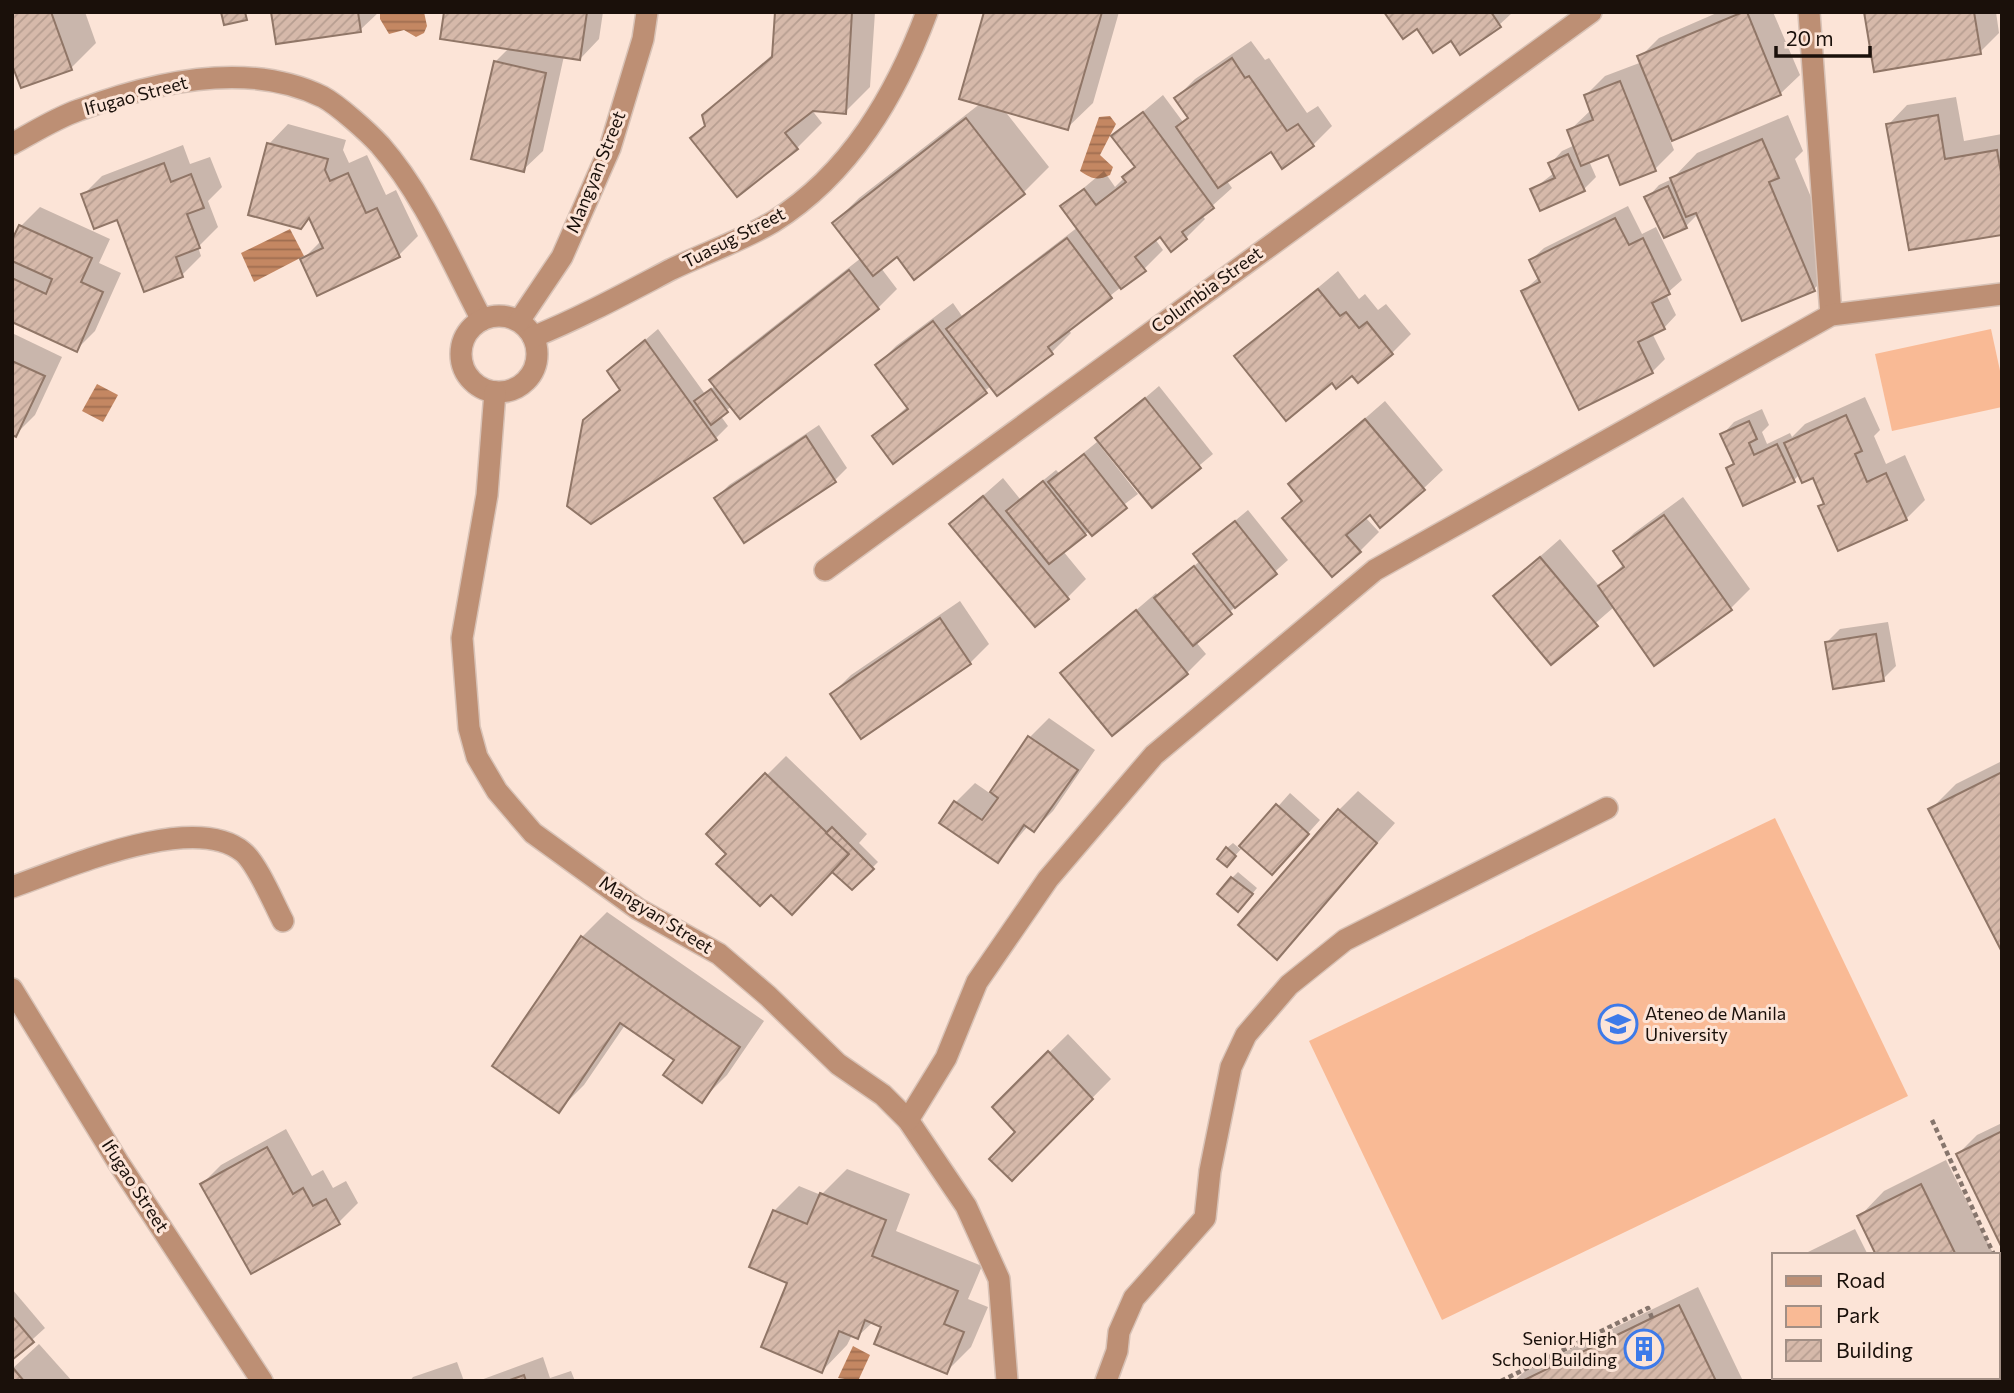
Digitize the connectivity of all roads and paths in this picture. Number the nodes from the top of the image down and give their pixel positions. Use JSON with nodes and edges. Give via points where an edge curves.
{"nodes":[{"id":1,"x":647,"y":12,"type":"edge"},
{"id":2,"x":927,"y":12,"type":"edge"},
{"id":3,"x":1591,"y":12,"type":"edge"},
{"id":4,"x":1809,"y":12,"type":"edge"},
{"id":5,"x":12,"y":144,"type":"edge"},
{"id":6,"x":2002,"y":294,"type":"edge"},
{"id":7,"x":1831,"y":314,"type":"junction"},
{"id":8,"x":482,"y":320,"type":"junction"},
{"id":9,"x":526,"y":329,"type":"junction"},
{"id":10,"x":495,"y":392,"type":"junction"},
{"id":11,"x":825,"y":570,"type":"dead end"},
{"id":12,"x":1607,"y":808,"type":"dead end"},
{"id":13,"x":12,"y":887,"type":"edge"},
{"id":14,"x":283,"y":921,"type":"dead end"},
{"id":15,"x":12,"y":989,"type":"edge"},
{"id":16,"x":908,"y":1120,"type":"junction"},
{"id":17,"x":1932,"y":1120,"type":"dead end"},
{"id":18,"x":1993,"y":1253,"type":"edge"},
{"id":19,"x":1652,"y":1318,"type":"dead end"},
{"id":20,"x":262,"y":1381,"type":"edge"},
{"id":21,"x":1007,"y":1381,"type":"edge"},
{"id":22,"x":1107,"y":1381,"type":"edge"},
{"id":23,"x":1501,"y":1381,"type":"edge"}],
"edges":[{"from":1,"to":9,"type":"street","name":"Mangyan Street","via":[[610,148]]},
{"from":2,"to":9,"type":"street","name":"Tuasug Street","via":[[907,66],[865,137],[815,192],[772,222],[586,316]]},
{"from":3,"to":11,"type":"street","name":"Columbia Street"},
{"from":4,"to":7,"type":"street"},
{"from":5,"to":8,"type":"street","name":"Ifugao Street","via":[[78,110],[169,83],[231,78],[277,82],[324,97],[379,145],[419,200]]},
{"from":6,"to":7,"type":"street"},
{"from":7,"to":16,"type":"street","via":[[1375,570],[1154,755],[1048,879],[977,982],[946,1058]]},
{"from":8,"to":9,"type":"street","via":[[507,316]]},
{"from":8,"to":10,"type":"street","via":[[465,337],[462,361],[473,382]]},
{"from":9,"to":10,"type":"street","via":[[538,359],[528,380],[508,392]]},
{"from":10,"to":16,"type":"street","name":"Mangyan Street","via":[[487,495],[463,638],[469,728],[477,757],[497,791],[533,833],[638,909],[719,954],[838,1065],[883,1095]]},
{"from":12,"to":22,"type":"street","via":[[1345,940],[1289,985],[1246,1035],[1231,1067],[1205,1218],[1134,1298],[1119,1332]]},
{"from":13,"to":14,"type":"street","via":[[136,845],[173,838],[224,840],[245,853]]},
{"from":15,"to":20,"type":"street","name":"Ifugao Street","via":[[118,1162]]},
{"from":16,"to":21,"type":"street","name":"Mangyan Street","via":[[966,1206],[999,1279]]},
{"from":17,"to":18,"type":"path"},
{"from":19,"to":23,"type":"path","via":[[1648,1308]]}]}
